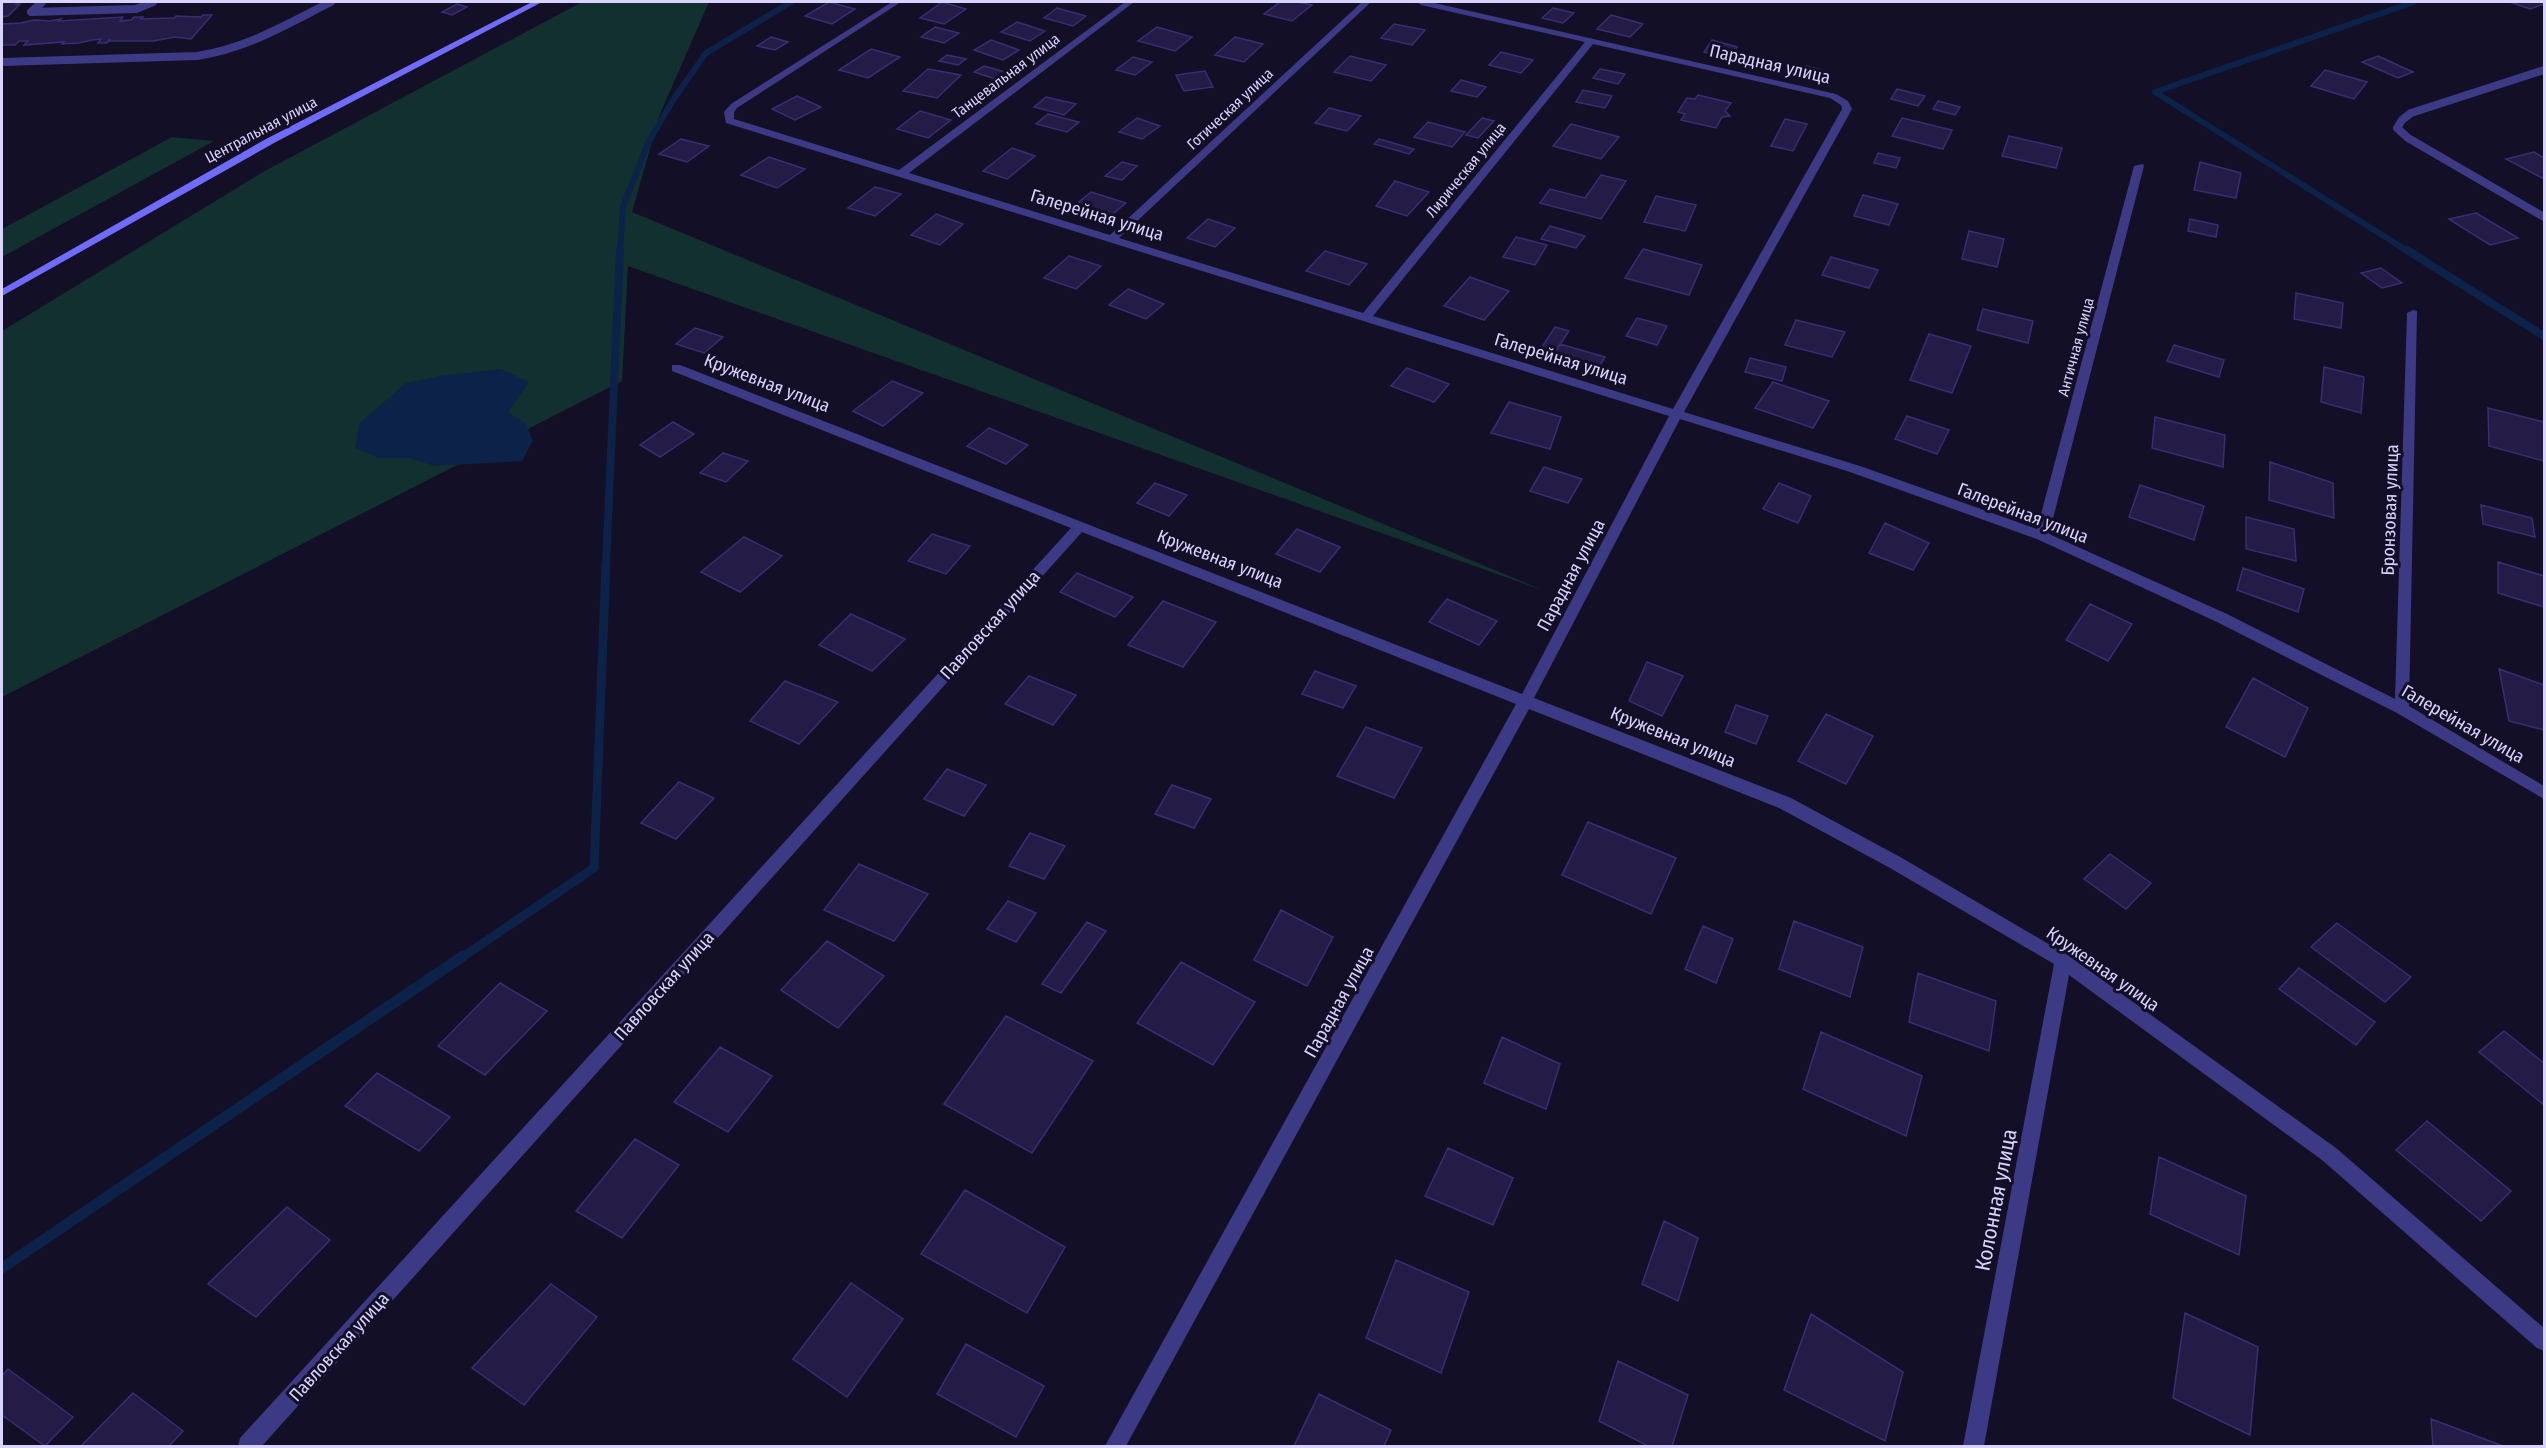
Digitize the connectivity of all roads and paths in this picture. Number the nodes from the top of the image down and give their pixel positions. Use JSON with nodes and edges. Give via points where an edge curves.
{"nodes":[{"id":1,"x":42,"y":2,"type":"edge"},
{"id":2,"x":93,"y":2,"type":"edge"},
{"id":3,"x":153,"y":2,"type":"edge"},
{"id":4,"x":330,"y":2,"type":"edge"},
{"id":5,"x":538,"y":2,"type":"edge"},
{"id":6,"x":897,"y":2,"type":"edge"},
{"id":7,"x":1130,"y":2,"type":"edge"},
{"id":8,"x":1367,"y":2,"type":"edge"},
{"id":9,"x":1421,"y":2,"type":"edge"},
{"id":10,"x":71,"y":11,"type":"junction"},
{"id":11,"x":1590,"y":42,"type":"junction"},
{"id":12,"x":2,"y":62,"type":"edge"},
{"id":13,"x":2544,"y":70,"type":"edge"},
{"id":14,"x":2139,"y":166,"type":"dead end"},
{"id":15,"x":901,"y":174,"type":"junction"},
{"id":16,"x":2544,"y":217,"type":"edge"},
{"id":17,"x":1113,"y":238,"type":"junction"},
{"id":18,"x":2,"y":293,"type":"edge"},
{"id":19,"x":2414,"y":313,"type":"dead end"},
{"id":20,"x":1365,"y":318,"type":"junction"},
{"id":21,"x":676,"y":368,"type":"dead end"},
{"id":22,"x":1677,"y":413,"type":"junction"},
{"id":23,"x":1080,"y":526,"type":"junction"},
{"id":24,"x":2042,"y":536,"type":"junction"},
{"id":25,"x":1526,"y":700,"type":"junction"},
{"id":26,"x":2402,"y":709,"type":"junction"},
{"id":27,"x":2544,"y":793,"type":"edge"},
{"id":28,"x":2063,"y":961,"type":"junction"},
{"id":29,"x":2544,"y":1341,"type":"edge"},
{"id":30,"x":248,"y":1446,"type":"edge"},
{"id":31,"x":1115,"y":1446,"type":"edge"},
{"id":32,"x":1973,"y":1446,"type":"edge"}],
"edges":[{"from":1,"to":10,"type":"lane","via":[[31,12]]},
{"from":2,"to":10,"type":"lane"},
{"from":3,"to":10,"type":"lane","via":[[136,9]]},
{"from":4,"to":12,"type":"lane","via":[[226,51],[197,56]]},
{"from":5,"to":18,"type":"main road","name":"Центральная улица","via":[[270,141]]},
{"from":6,"to":15,"type":"street","name":"Галерейная улица","via":[[734,106],[727,117],[733,123]]},
{"from":7,"to":15,"type":"street","name":"Танцевальная улица"},
{"from":8,"to":17,"type":"street","name":"Готическая улица"},
{"from":9,"to":11,"type":"street","name":"Парадная улица"},
{"from":11,"to":20,"type":"street","name":"Лирическая улица"},
{"from":11,"to":22,"type":"street","name":"Парадная улица","via":[[1833,96],[1847,109]]},
{"from":13,"to":16,"type":"lane","via":[[2411,113],[2397,128]]},
{"from":14,"to":24,"type":"street","name":"Античная улица"},
{"from":15,"to":17,"type":"street","name":"Галерейная улица"},
{"from":17,"to":20,"type":"street","name":"Галерейная улица"},
{"from":19,"to":26,"type":"street","name":"Бронзовая улица"},
{"from":20,"to":22,"type":"street","name":"Галерейная улица"},
{"from":21,"to":23,"type":"street","name":"Кружевная улица"},
{"from":22,"to":24,"type":"street","name":"Галерейная улица","via":[[1855,469]]},
{"from":22,"to":25,"type":"street","name":"Парадная улица"},
{"from":23,"to":25,"type":"street","name":"Кружевная улица"},
{"from":23,"to":30,"type":"street","name":"Павловская улица"},
{"from":24,"to":26,"type":"street","name":"Галерейная улица","via":[[2222,618]]},
{"from":25,"to":28,"type":"street","name":"Кружевная улица","via":[[1785,803]]},
{"from":25,"to":31,"type":"street","name":"Парадная улица"},
{"from":26,"to":27,"type":"street","name":"Галерейная улица"},
{"from":28,"to":29,"type":"street","name":"Кружевная улица","via":[[2329,1154]]},
{"from":28,"to":32,"type":"street","name":"Колонная улица"}]}
